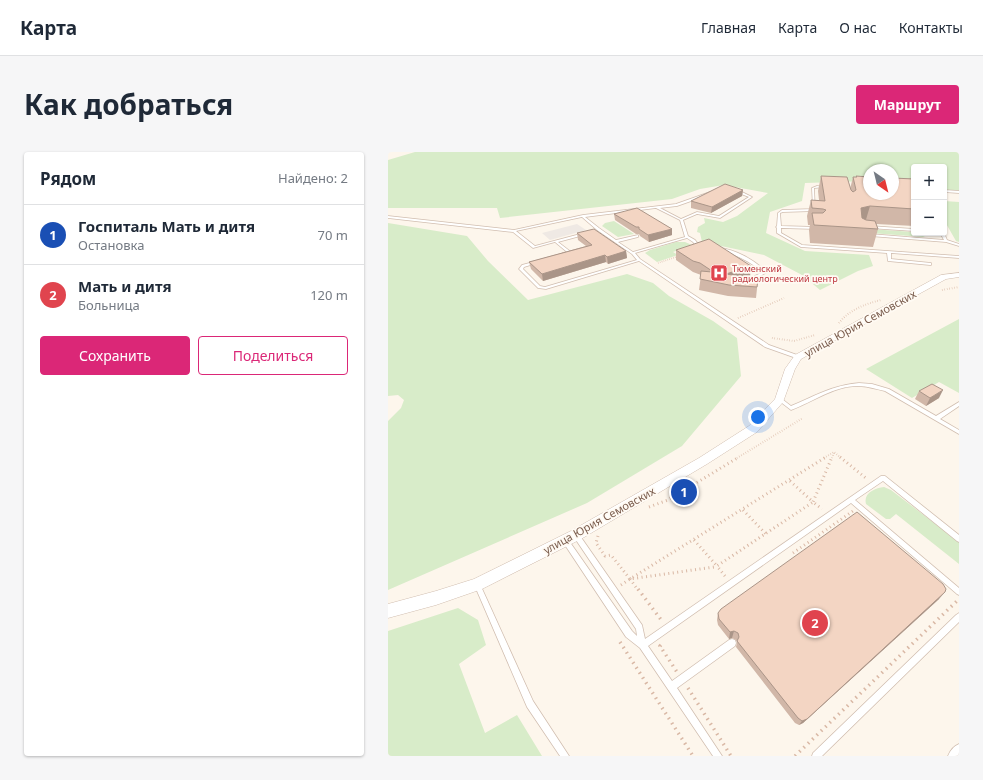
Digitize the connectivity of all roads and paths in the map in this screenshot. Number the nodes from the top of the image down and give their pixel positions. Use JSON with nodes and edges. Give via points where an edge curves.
{"nodes":[{"id":1,"x":831,"y":187,"type":"edge"},
{"id":2,"x":735,"y":190,"type":"edge"},
{"id":3,"x":947,"y":191,"type":"edge"},
{"id":4,"x":711,"y":192,"type":"edge"},
{"id":5,"x":959,"y":192,"type":"edge"},
{"id":6,"x":656,"y":207,"type":"junction"},
{"id":7,"x":582,"y":216,"type":"junction"},
{"id":8,"x":388,"y":218,"type":"edge"},
{"id":9,"x":681,"y":220,"type":"junction"},
{"id":10,"x":778,"y":227,"type":"junction"},
{"id":11,"x":867,"y":227,"type":"edge"},
{"id":12,"x":819,"y":228,"type":"edge"},
{"id":13,"x":598,"y":229,"type":"junction"},
{"id":14,"x":911,"y":230,"type":"edge"},
{"id":15,"x":514,"y":231,"type":"junction"},
{"id":16,"x":868,"y":235,"type":"edge"},
{"id":17,"x":636,"y":236,"type":"dead end"},
{"id":18,"x":944,"y":236,"type":"edge"},
{"id":19,"x":687,"y":237,"type":"junction"},
{"id":20,"x":555,"y":241,"type":"junction"},
{"id":21,"x":617,"y":241,"type":"junction"},
{"id":22,"x":946,"y":241,"type":"junction"},
{"id":23,"x":697,"y":245,"type":"junction"},
{"id":24,"x":959,"y":245,"type":"edge"},
{"id":25,"x":704,"y":246,"type":"edge"},
{"id":26,"x":718,"y":248,"type":"edge"},
{"id":27,"x":889,"y":252,"type":"junction"},
{"id":28,"x":633,"y":253,"type":"junction"},
{"id":29,"x":686,"y":254,"type":"joint"},
{"id":30,"x":556,"y":256,"type":"edge"},
{"id":31,"x":959,"y":257,"type":"edge"},
{"id":32,"x":543,"y":260,"type":"edge"},
{"id":33,"x":639,"y":260,"type":"junction"},
{"id":34,"x":930,"y":264,"type":"dead end"},
{"id":35,"x":663,"y":267,"type":"dead end"},
{"id":36,"x":959,"y":275,"type":"edge"},
{"id":37,"x":756,"y":277,"type":"edge"},
{"id":38,"x":959,"y":287,"type":"edge"},
{"id":39,"x":937,"y":290,"type":"dead end"},
{"id":40,"x":784,"y":298,"type":"dead end"},
{"id":41,"x":882,"y":300,"type":"dead end"},
{"id":42,"x":744,"y":321,"type":"dead end"},
{"id":43,"x":834,"y":326,"type":"dead end"},
{"id":44,"x":816,"y":335,"type":"dead end"},
{"id":45,"x":771,"y":338,"type":"dead end"},
{"id":46,"x":798,"y":357,"type":"junction"},
{"id":47,"x":780,"y":400,"type":"junction"},
{"id":48,"x":959,"y":404,"type":"edge"},
{"id":49,"x":803,"y":418,"type":"dead end"},
{"id":50,"x":936,"y":418,"type":"junction"},
{"id":51,"x":959,"y":432,"type":"edge"},
{"id":52,"x":834,"y":452,"type":"junction"},
{"id":53,"x":790,"y":480,"type":"junction"},
{"id":54,"x":868,"y":481,"type":"dead end"},
{"id":55,"x":851,"y":500,"type":"junction"},
{"id":56,"x":813,"y":502,"type":"junction"},
{"id":57,"x":647,"y":508,"type":"dead end"},
{"id":58,"x":743,"y":510,"type":"junction"},
{"id":59,"x":823,"y":510,"type":"dead end"},
{"id":60,"x":859,"y":516,"type":"edge"},
{"id":61,"x":599,"y":534,"type":"dead end"},
{"id":62,"x":766,"y":534,"type":"junction"},
{"id":63,"x":576,"y":535,"type":"junction"},
{"id":64,"x":959,"y":539,"type":"edge"},
{"id":65,"x":566,"y":540,"type":"junction"},
{"id":66,"x":694,"y":540,"type":"junction"},
{"id":67,"x":789,"y":556,"type":"dead end"},
{"id":68,"x":715,"y":567,"type":"junction"},
{"id":69,"x":726,"y":578,"type":"dead end"},
{"id":70,"x":630,"y":579,"type":"junction"},
{"id":71,"x":477,"y":584,"type":"junction"},
{"id":72,"x":612,"y":590,"type":"junction"},
{"id":73,"x":959,"y":592,"type":"edge"},
{"id":74,"x":952,"y":596,"type":"dead end"},
{"id":75,"x":388,"y":611,"type":"edge"},
{"id":76,"x":668,"y":617,"type":"dead end"},
{"id":77,"x":959,"y":617,"type":"edge"},
{"id":78,"x":616,"y":635,"type":"dead end"},
{"id":79,"x":666,"y":641,"type":"dead end"},
{"id":80,"x":732,"y":642,"type":"dead end"},
{"id":81,"x":643,"y":645,"type":"junction"},
{"id":82,"x":682,"y":679,"type":"junction"},
{"id":83,"x":672,"y":687,"type":"junction"},
{"id":84,"x":959,"y":748,"type":"edge"},
{"id":85,"x":565,"y":756,"type":"edge"},
{"id":86,"x":693,"y":756,"type":"edge"},
{"id":87,"x":718,"y":756,"type":"edge"},
{"id":88,"x":731,"y":756,"type":"edge"},
{"id":89,"x":795,"y":756,"type":"edge"},
{"id":90,"x":816,"y":756,"type":"edge"},
{"id":91,"x":952,"y":756,"type":"edge"}],
"edges":[{"from":1,"to":10,"type":"lane","via":[[813,188],[814,210],[778,213]]},
{"from":2,"to":9,"type":"lane","via":[[751,197],[719,218],[697,213]]},
{"from":3,"to":5,"type":"lane"},
{"from":4,"to":6,"type":"lane","via":[[676,205]]},
{"from":6,"to":7,"type":"lane"},
{"from":6,"to":9,"type":"lane"},
{"from":7,"to":13,"type":"lane"},
{"from":7,"to":15,"type":"lane"},
{"from":8,"to":15,"type":"lane"},
{"from":9,"to":19,"type":"lane"},
{"from":10,"to":12,"type":"lane"},
{"from":10,"to":27,"type":"lane","via":[[779,233],[801,246]]},
{"from":11,"to":14,"type":"lane"},
{"from":13,"to":20,"type":"lane"},
{"from":13,"to":21,"type":"lane"},
{"from":15,"to":20,"type":"lane","via":[[534,247]]},
{"from":16,"to":22,"type":"lane"},
{"from":17,"to":21,"type":"lane"},
{"from":18,"to":22,"type":"lane"},
{"from":19,"to":23,"type":"lane"},
{"from":19,"to":28,"type":"lane"},
{"from":20,"to":30,"type":"lane","via":[[569,252]]},
{"from":21,"to":28,"type":"lane"},
{"from":22,"to":24,"type":"lane"},
{"from":23,"to":25,"type":"lane"},
{"from":23,"to":29,"type":"lane","via":[[680,250]]},
{"from":26,"to":37,"type":"lane","via":[[733,252],[756,264],[765,272]]},
{"from":27,"to":31,"type":"lane"},
{"from":27,"to":34,"type":"lane","via":[[889,260]]},
{"from":28,"to":33,"type":"lane"},
{"from":29,"to":35,"type":"path","via":[[657,263]]},
{"from":32,"to":33,"type":"lane","via":[[523,266],[521,269],[539,287],[545,288]]},
{"from":33,"to":46,"type":"lane","via":[[767,346]]},
{"from":36,"to":46,"type":"street","name":"улица Юрия Семовских","via":[[944,277]]},
{"from":38,"to":39,"type":"path"},
{"from":40,"to":42,"type":"path","via":[[738,317]]},
{"from":41,"to":43,"type":"path","via":[[845,314]]},
{"from":44,"to":45,"type":"path","via":[[785,342]]},
{"from":46,"to":47,"type":"street","name":"улица Юрия Семовских","via":[[790,370]]},
{"from":47,"to":50,"type":"lane","via":[[791,408],[835,388],[858,383],[887,390]]},
{"from":47,"to":63,"type":"street","name":"улица Юрия Семовских","via":[[753,429]]},
{"from":48,"to":50,"type":"lane"},
{"from":49,"to":57,"type":"path","via":[[668,500]]},
{"from":50,"to":51,"type":"lane"},
{"from":52,"to":53,"type":"path"},
{"from":52,"to":54,"type":"path"},
{"from":52,"to":56,"type":"path"},
{"from":53,"to":56,"type":"path"},
{"from":53,"to":58,"type":"path"},
{"from":55,"to":64,"type":"lane","via":[[883,478]]},
{"from":55,"to":73,"type":"lane"},
{"from":55,"to":81,"type":"lane"},
{"from":56,"to":59,"type":"path"},
{"from":56,"to":62,"type":"path"},
{"from":58,"to":62,"type":"path"},
{"from":58,"to":66,"type":"path"},
{"from":60,"to":67,"type":"path","via":[[854,511]]},
{"from":61,"to":70,"type":"path","via":[[596,543],[605,556],[611,555]]},
{"from":62,"to":68,"type":"path"},
{"from":63,"to":65,"type":"street","name":"улица Юрия Семовских"},
{"from":63,"to":72,"type":"lane"},
{"from":65,"to":71,"type":"street","name":"улица Юрия Семовских"},
{"from":65,"to":81,"type":"lane","via":[[629,634]]},
{"from":66,"to":68,"type":"path"},
{"from":66,"to":70,"type":"path"},
{"from":68,"to":69,"type":"path"},
{"from":68,"to":70,"type":"path"},
{"from":70,"to":72,"type":"path"},
{"from":70,"to":76,"type":"path","via":[[661,622]]},
{"from":71,"to":75,"type":"street","name":"улица Юрия Семовских"},
{"from":71,"to":85,"type":"lane","via":[[530,704]]},
{"from":72,"to":81,"type":"lane","via":[[639,628]]},
{"from":74,"to":89,"type":"path","via":[[958,601]]},
{"from":77,"to":90,"type":"lane"},
{"from":78,"to":86,"type":"path"},
{"from":79,"to":82,"type":"path","via":[[660,646]]},
{"from":80,"to":82,"type":"lane"},
{"from":81,"to":83,"type":"lane"},
{"from":82,"to":83,"type":"lane"},
{"from":82,"to":88,"type":"path"},
{"from":83,"to":87,"type":"lane"},
{"from":84,"to":91,"type":"lane"}]}
